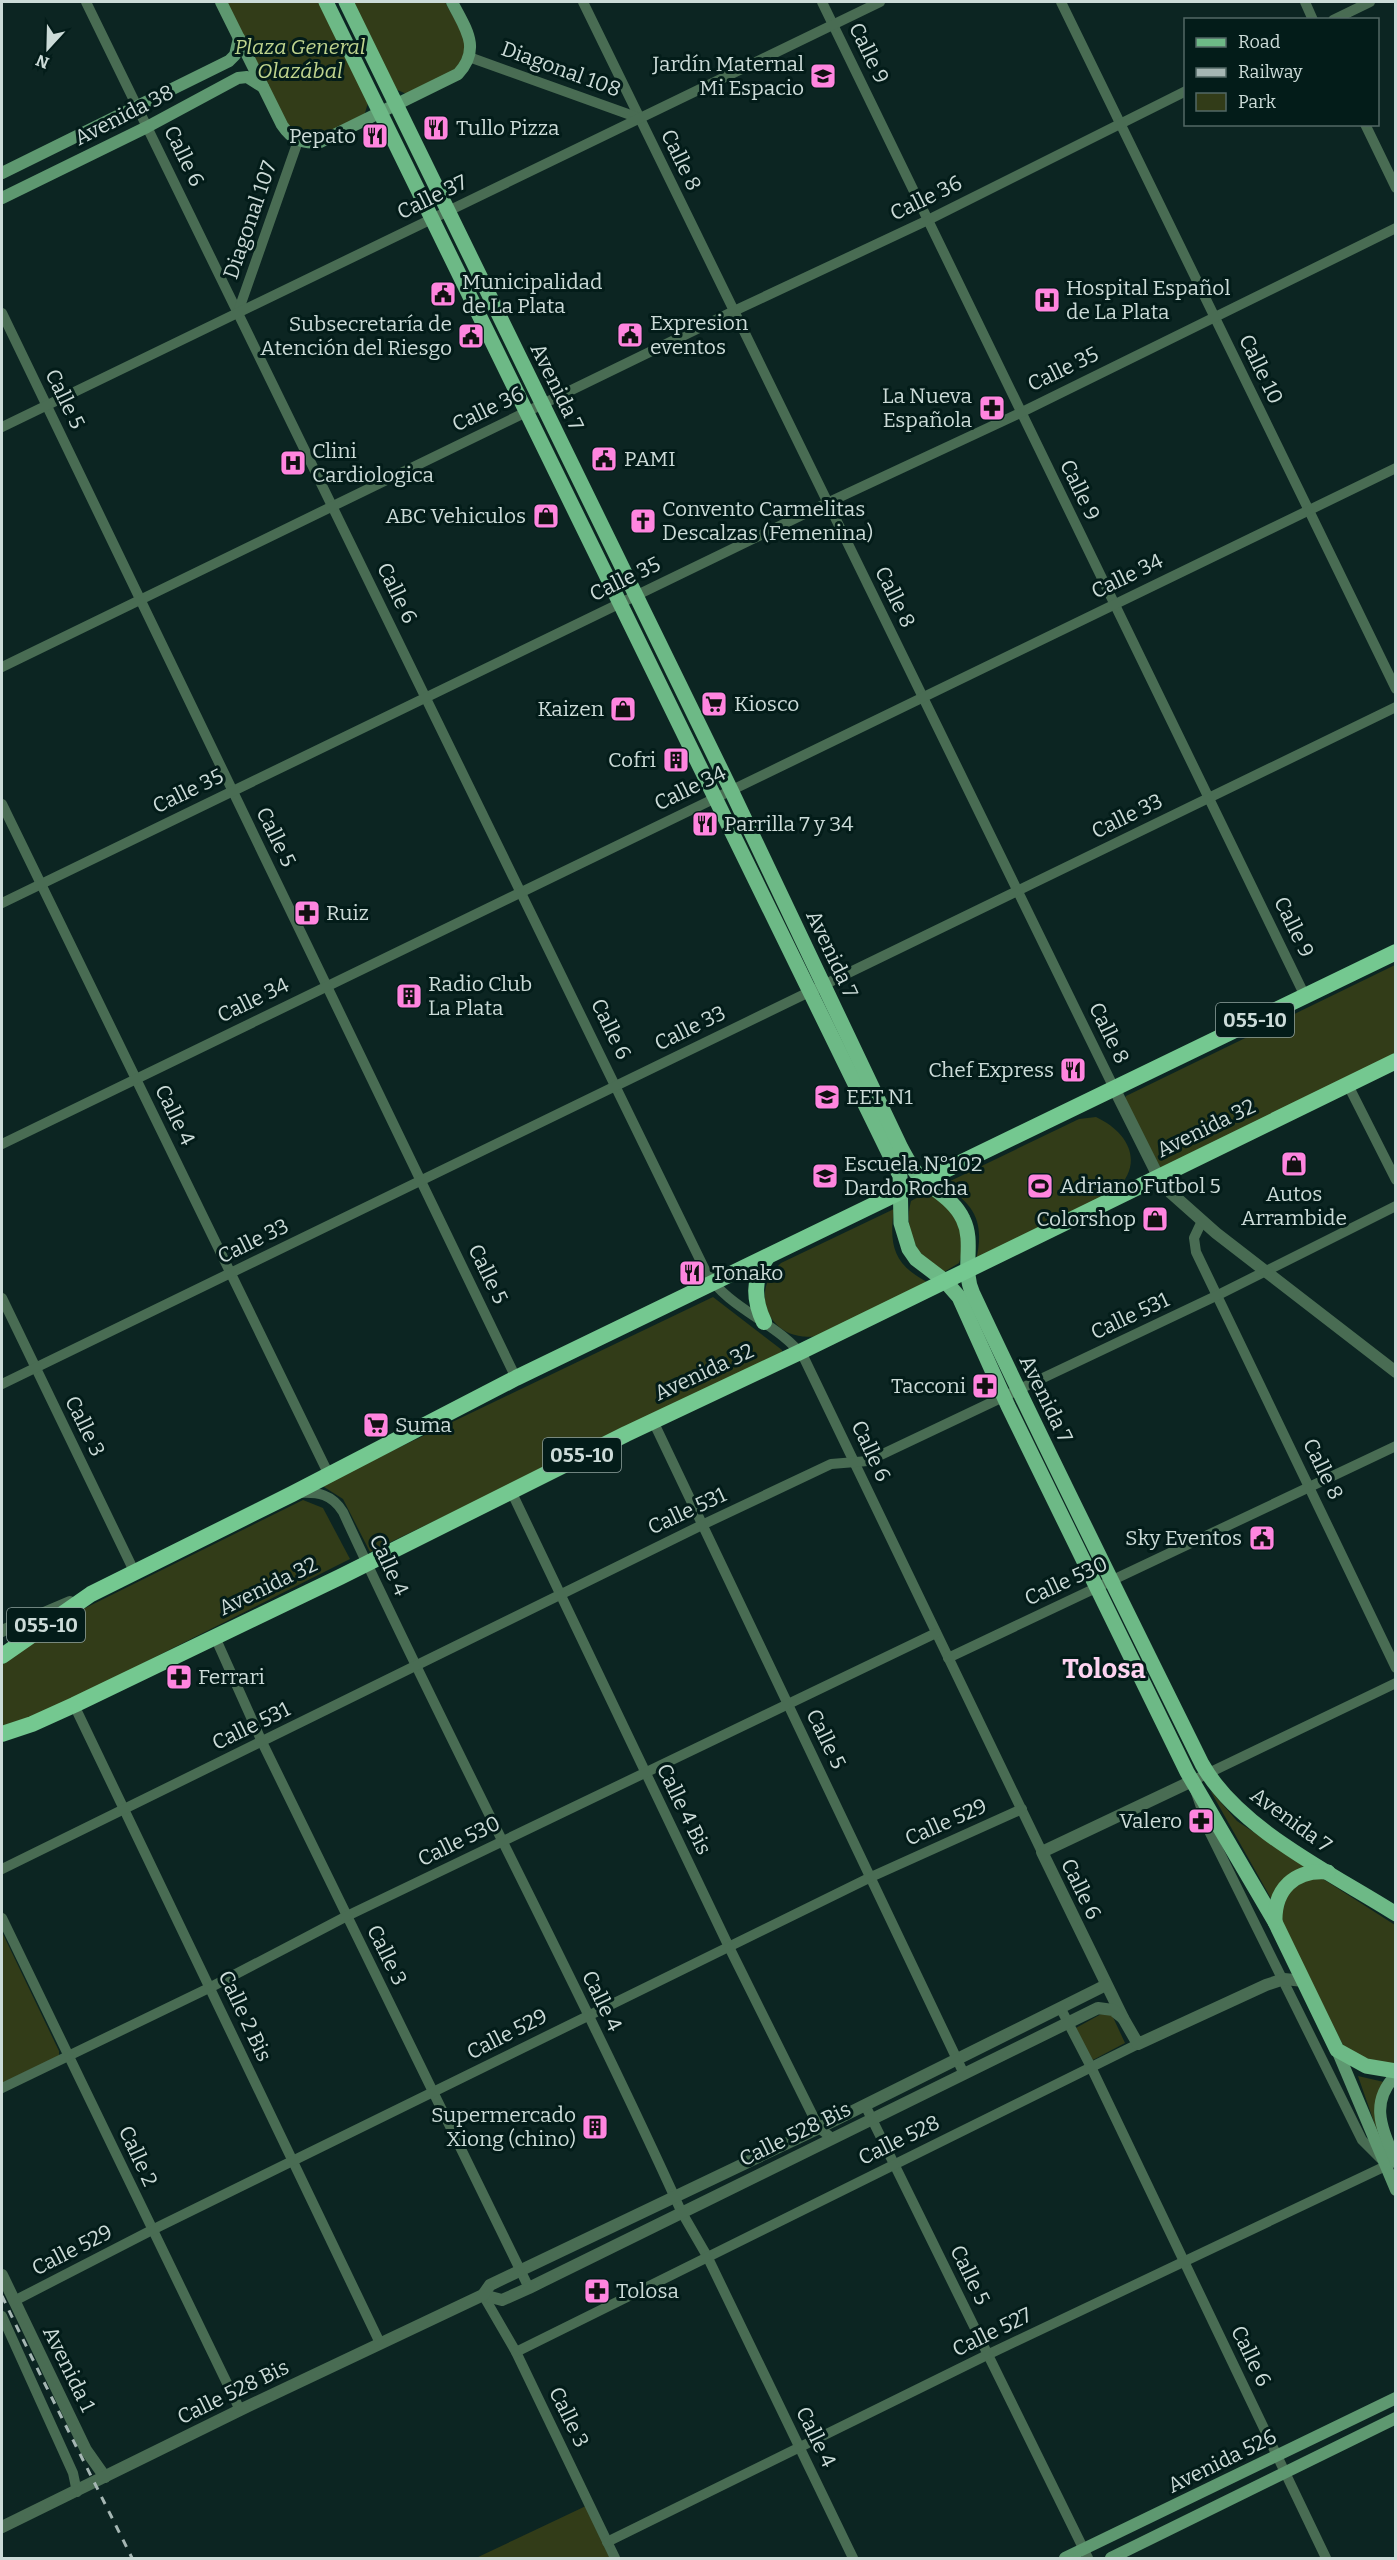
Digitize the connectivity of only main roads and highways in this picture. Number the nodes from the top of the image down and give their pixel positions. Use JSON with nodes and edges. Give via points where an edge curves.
{"nodes":[{"id":1,"x":221,"y":2,"type":"edge"},
{"id":2,"x":326,"y":2,"type":"edge"},
{"id":3,"x":346,"y":2,"type":"edge"},
{"id":4,"x":452,"y":2,"type":"edge"},
{"id":5,"x":239,"y":38,"type":"junction"},
{"id":6,"x":263,"y":87,"type":"junction"},
{"id":7,"x":396,"y":104,"type":"junction"},
{"id":8,"x":380,"y":112,"type":"junction"},
{"id":9,"x":2,"y":173,"type":"edge"},
{"id":10,"x":2,"y":198,"type":"edge"},
{"id":11,"x":1395,"y":952,"type":"edge"},
{"id":12,"x":817,"y":988,"type":"junction"},
{"id":13,"x":1395,"y":1061,"type":"edge"},
{"id":14,"x":925,"y":1180,"type":"junction"},
{"id":15,"x":902,"y":1192,"type":"junction"},
{"id":16,"x":767,"y":1257,"type":"junction"},
{"id":17,"x":967,"y":1270,"type":"junction"},
{"id":18,"x":945,"y":1281,"type":"junction"},
{"id":19,"x":764,"y":1322,"type":"road end"},
{"id":20,"x":1011,"y":1394,"type":"junction"},
{"id":21,"x":2,"y":1656,"type":"edge"},
{"id":22,"x":2,"y":1734,"type":"edge"},
{"id":23,"x":1328,"y":1872,"type":"junction"},
{"id":24,"x":1395,"y":1913,"type":"edge"},
{"id":25,"x":1275,"y":1922,"type":"junction"},
{"id":26,"x":1337,"y":2050,"type":"junction"},
{"id":27,"x":1395,"y":2073,"type":"edge"},
{"id":28,"x":1389,"y":2162,"type":"edge"},
{"id":29,"x":1395,"y":2190,"type":"edge"},
{"id":30,"x":1395,"y":2398,"type":"edge"},
{"id":31,"x":1395,"y":2418,"type":"edge"},
{"id":32,"x":1086,"y":2554,"type":"edge"},
{"id":33,"x":1065,"y":2559,"type":"edge"},
{"id":34,"x":1111,"y":2559,"type":"edge"}],
"edges":[{"from":1,"to":5,"type":"main road"},
{"from":2,"to":8,"type":"main road","name":"Avenida 7"},
{"from":3,"to":7,"type":"main road","name":"Avenida 7"},
{"from":4,"to":7,"type":"main road","via":[[471,39],[470,57],[458,74]]},
{"from":5,"to":6,"type":"main road"},
{"from":5,"to":9,"type":"main road","name":"Avenida 38","via":[[229,61]]},
{"from":6,"to":8,"type":"main road","via":[[282,125],[298,141],[320,142]]},
{"from":6,"to":10,"type":"main road","name":"Avenida 38","via":[[247,77],[238,78]]},
{"from":7,"to":8,"type":"main road"},
{"from":7,"to":12,"type":"main road","name":"Avenida 7","via":[[731,790]]},
{"from":8,"to":12,"type":"main road","name":"Avenida 7","via":[[715,797]]},
{"from":11,"to":14,"type":"highway","number":"055-10"},
{"from":12,"to":14,"type":"main road","name":"Avenida 7","via":[[901,1148]]},
{"from":12,"to":15,"type":"main road","name":"Avenida 7","via":[[900,1176]]},
{"from":13,"to":17,"type":"highway","name":"Avenida 32","number":"055-10"},
{"from":14,"to":15,"type":"highway","number":"055-10"},
{"from":14,"to":17,"type":"main road","name":"Avenida 7","via":[[963,1218],[968,1233]]},
{"from":15,"to":16,"type":"highway","number":"055-10"},
{"from":15,"to":18,"type":"main road","name":"Avenida 7","via":[[901,1223],[909,1250]]},
{"from":16,"to":19,"type":"highway","via":[[756,1287]]},
{"from":16,"to":21,"type":"highway","number":"055-10","via":[[516,1378],[134,1571],[91,1594]]},
{"from":17,"to":18,"type":"highway","name":"Avenida 32","number":"055-10"},
{"from":17,"to":20,"type":"main road","name":"Avenida 7","via":[[971,1291]]},
{"from":18,"to":20,"type":"main road","name":"Avenida 7","via":[[959,1297]]},
{"from":18,"to":22,"type":"highway","name":"Avenida 32","number":"055-10","via":[[74,1705]]},
{"from":20,"to":23,"type":"main road","name":"Avenida 7","via":[[1112,1581],[1207,1773],[1245,1817]]},
{"from":20,"to":25,"type":"main road","name":"Avenida 7","via":[[1097,1588],[1192,1781]]},
{"from":23,"to":24,"type":"main road","name":"Avenida 7"},
{"from":23,"to":25,"type":"main road","via":[[1310,1872],[1293,1879],[1278,1898]]},
{"from":25,"to":26,"type":"main road","name":"Avenida 7"},
{"from":26,"to":27,"type":"main road","via":[[1366,2066]]},
{"from":26,"to":28,"type":"main road","name":"Avenida 7"},
{"from":27,"to":28,"type":"main road","name":"Avenida 7","via":[[1382,2094],[1379,2115]]},
{"from":28,"to":29,"type":"main road","name":"Avenida 7"},
{"from":30,"to":32,"type":"main road","name":"Avenida 526"},
{"from":31,"to":34,"type":"main road","name":"Avenida 526"},
{"from":32,"to":33,"type":"main road","name":"Avenida 526"}]}
